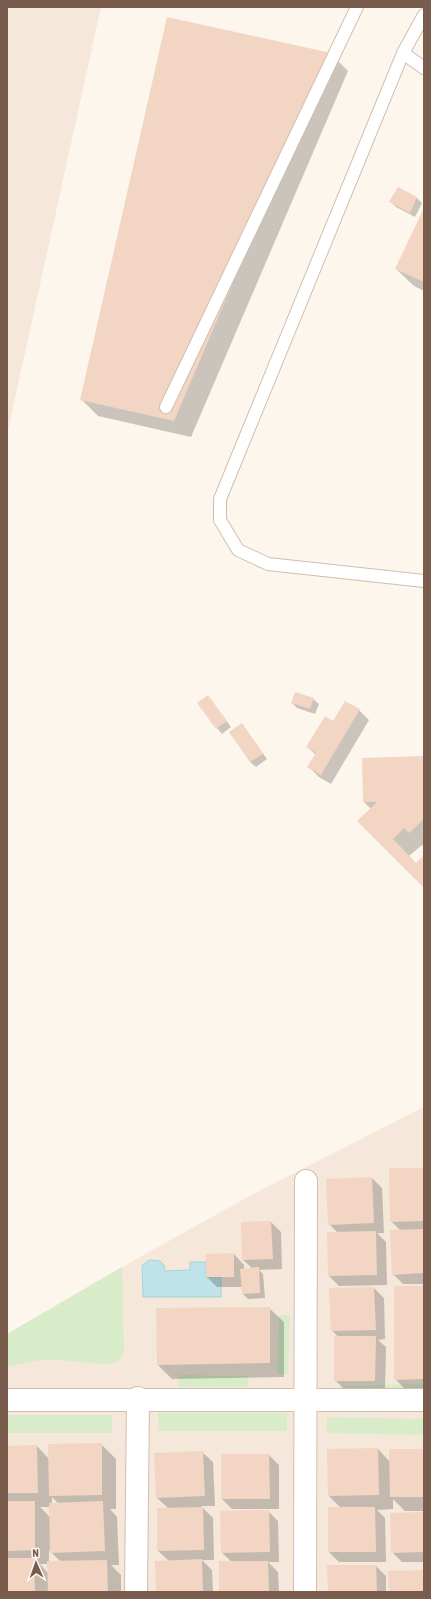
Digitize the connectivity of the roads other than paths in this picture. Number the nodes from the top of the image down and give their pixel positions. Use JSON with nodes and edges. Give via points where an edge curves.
{"nodes":[{"id":1,"x":357,"y":7,"type":"edge"},
{"id":2,"x":424,"y":15,"type":"edge"},
{"id":3,"x":402,"y":53,"type":"junction"},
{"id":4,"x":424,"y":68,"type":"edge"},
{"id":5,"x":166,"y":407,"type":"dead end"},
{"id":6,"x":424,"y":581,"type":"edge"},
{"id":7,"x":306,"y":1181,"type":"dead end"},
{"id":8,"x":138,"y":1398,"type":"junction"},
{"id":9,"x":305,"y":1399,"type":"junction"},
{"id":10,"x":7,"y":1400,"type":"edge"},
{"id":11,"x":424,"y":1400,"type":"edge"},
{"id":12,"x":136,"y":1592,"type":"edge"},
{"id":13,"x":305,"y":1592,"type":"edge"}],
"edges":[{"from":1,"to":5,"type":"lane"},
{"from":2,"to":3,"type":"lane"},
{"from":3,"to":4,"type":"lane"},
{"from":3,"to":6,"type":"lane","via":[[220,499],[220,520],[238,550],[268,564]]},
{"from":7,"to":9,"type":"street"},
{"from":8,"to":9,"type":"street"},
{"from":8,"to":10,"type":"street"},
{"from":8,"to":12,"type":"street"},
{"from":9,"to":11,"type":"street"},
{"from":9,"to":13,"type":"street"}]}
